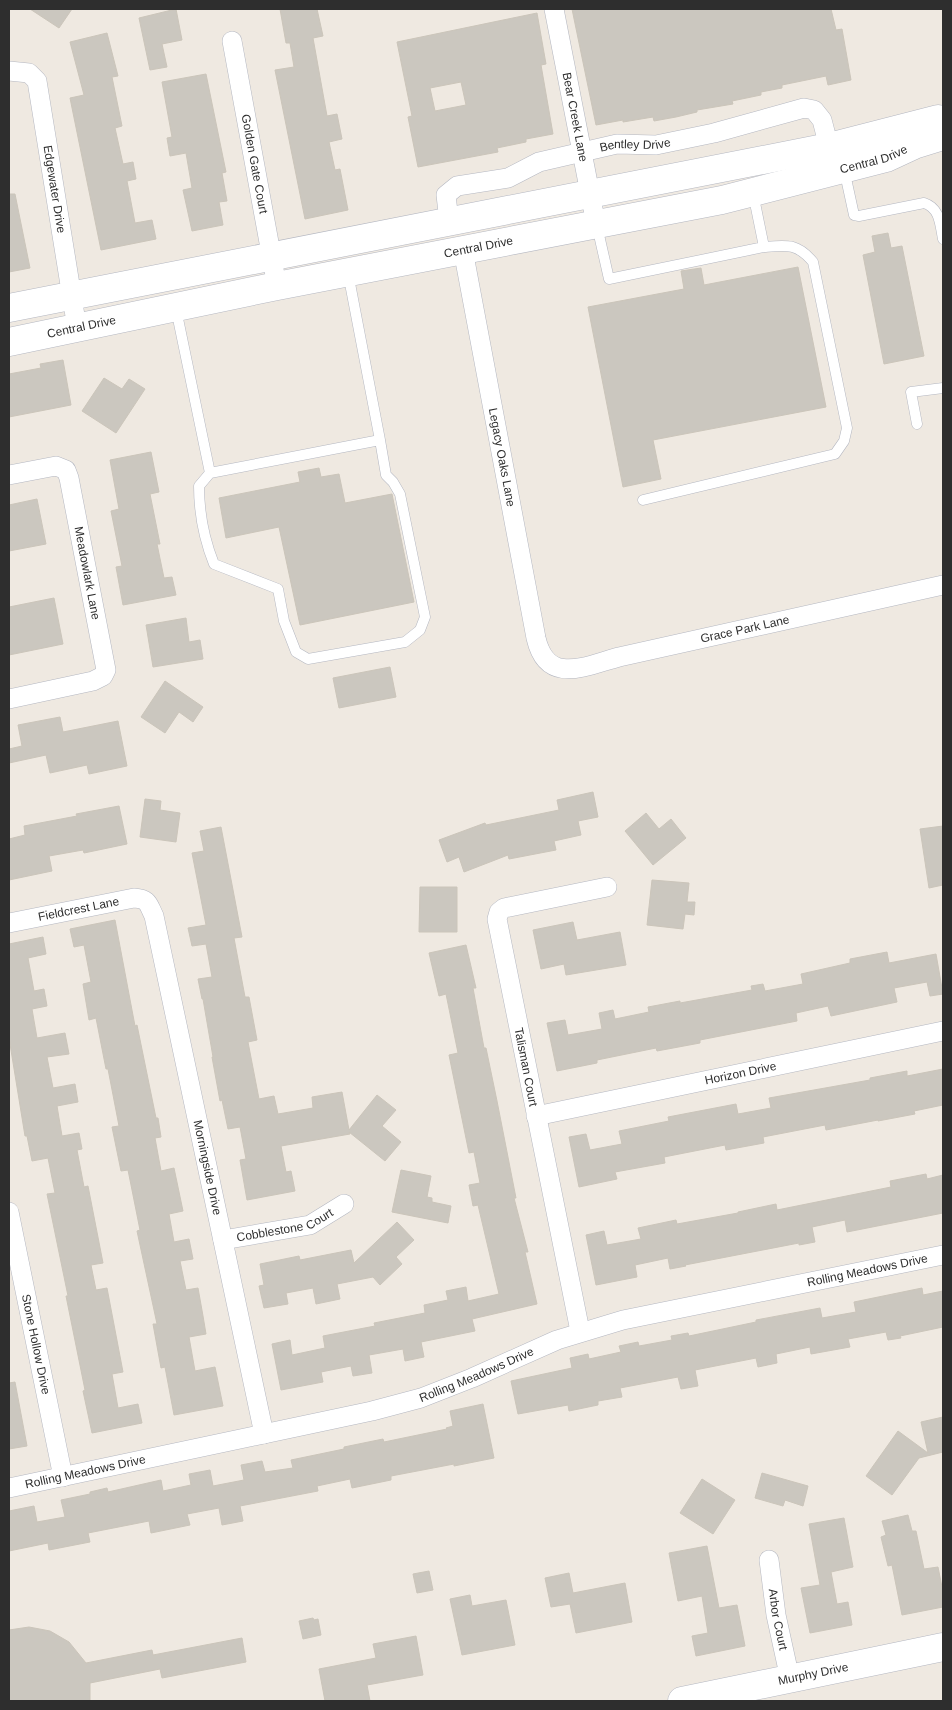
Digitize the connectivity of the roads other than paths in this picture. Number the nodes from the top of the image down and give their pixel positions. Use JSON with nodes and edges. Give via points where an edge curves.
{"nodes":[{"id":1,"x":554,"y":9,"type":"edge"},
{"id":2,"x":232,"y":41,"type":"dead end"},
{"id":3,"x":9,"y":71,"type":"edge"},
{"id":4,"x":943,"y":118,"type":"edge"},
{"id":5,"x":943,"y":136,"type":"edge"},
{"id":6,"x":943,"y":149,"type":"edge"},
{"id":7,"x":582,"y":152,"type":"junction"},
{"id":8,"x":836,"y":157,"type":"junction"},
{"id":9,"x":886,"y":158,"type":"junction"},
{"id":10,"x":752,"y":192,"type":"junction"},
{"id":11,"x":590,"y":194,"type":"junction"},
{"id":12,"x":449,"y":221,"type":"junction"},
{"id":13,"x":596,"y":224,"type":"junction"},
{"id":14,"x":943,"y":239,"type":"edge"},
{"id":15,"x":764,"y":247,"type":"junction"},
{"id":16,"x":463,"y":250,"type":"junction"},
{"id":17,"x":271,"y":255,"type":"junction"},
{"id":18,"x":348,"y":272,"type":"junction"},
{"id":19,"x":277,"y":286,"type":"junction"},
{"id":20,"x":72,"y":295,"type":"junction"},
{"id":21,"x":9,"y":308,"type":"edge"},
{"id":22,"x":176,"y":308,"type":"junction"},
{"id":23,"x":77,"y":328,"type":"junction"},
{"id":24,"x":9,"y":342,"type":"edge"},
{"id":25,"x":943,"y":388,"type":"edge"},
{"id":26,"x":917,"y":424,"type":"dead end"},
{"id":27,"x":380,"y":440,"type":"junction"},
{"id":28,"x":210,"y":473,"type":"junction"},
{"id":29,"x":9,"y":475,"type":"edge"},
{"id":30,"x":643,"y":500,"type":"dead end"},
{"id":31,"x":943,"y":586,"type":"edge"},
{"id":32,"x":547,"y":662,"type":"joint"},
{"id":33,"x":9,"y":699,"type":"edge"},
{"id":34,"x":607,"y":887,"type":"dead end"},
{"id":35,"x":148,"y":902,"type":"joint"},
{"id":36,"x":9,"y":923,"type":"edge"},
{"id":37,"x":943,"y":1031,"type":"edge"},
{"id":38,"x":536,"y":1116,"type":"junction"},
{"id":39,"x":344,"y":1204,"type":"dead end"},
{"id":40,"x":9,"y":1212,"type":"edge"},
{"id":41,"x":223,"y":1240,"type":"junction"},
{"id":42,"x":943,"y":1255,"type":"edge"},
{"id":43,"x":580,"y":1332,"type":"junction"},
{"id":44,"x":264,"y":1434,"type":"junction"},
{"id":45,"x":64,"y":1477,"type":"junction"},
{"id":46,"x":9,"y":1488,"type":"edge"},
{"id":47,"x":769,"y":1560,"type":"dead end"},
{"id":48,"x":943,"y":1647,"type":"edge"},
{"id":49,"x":790,"y":1679,"type":"junction"},
{"id":50,"x":682,"y":1701,"type":"edge"}],
"edges":[{"from":1,"to":7,"type":"street","name":"Bear Creek Lane"},
{"from":2,"to":17,"type":"street","name":"Golden Gate Court"},
{"from":3,"to":20,"type":"street","name":"Edgewater Drive","via":[[30,73],[37,81]]},
{"from":4,"to":8,"type":"main road","name":"Central Drive"},
{"from":5,"to":9,"type":"main road","name":"Central Drive"},
{"from":6,"to":9,"type":"main road"},
{"from":7,"to":8,"type":"street","name":"Bentley Drive","via":[[617,144],[656,145],[804,108],[814,110],[822,120]]},
{"from":7,"to":11,"type":"street","name":"Bear Creek Lane"},
{"from":7,"to":12,"type":"street","name":"Bentley Drive","via":[[540,162],[508,178],[457,186],[446,195]]},
{"from":8,"to":9,"type":"main road","name":"Central Drive"},
{"from":8,"to":10,"type":"main road","name":"Central Drive"},
{"from":8,"to":11,"type":"main road","name":"Central Drive"},
{"from":8,"to":14,"type":"lane","via":[[854,215],[924,203],[937,211]]},
{"from":10,"to":13,"type":"main road","name":"Central Drive"},
{"from":10,"to":15,"type":"lane"},
{"from":11,"to":12,"type":"main road","name":"Central Drive"},
{"from":11,"to":13,"type":"street","name":"Bear Creek Lane"},
{"from":12,"to":17,"type":"main road","name":"Central Drive"},
{"from":13,"to":15,"type":"lane","via":[[609,278]]},
{"from":13,"to":16,"type":"main road","name":"Central Drive"},
{"from":15,"to":30,"type":"lane","via":[[789,245],[805,252],[813,262],[847,428],[844,441],[835,454]]},
{"from":16,"to":18,"type":"main road","name":"Central Drive"},
{"from":16,"to":32,"type":"street","name":"Legacy Oaks Lane","via":[[536,638]]},
{"from":17,"to":19,"type":"street","name":"Golden Gate Court"},
{"from":17,"to":20,"type":"main road","name":"Central Drive"},
{"from":18,"to":19,"type":"main road","name":"Central Drive"},
{"from":18,"to":27,"type":"lane"},
{"from":19,"to":22,"type":"main road","name":"Central Drive"},
{"from":20,"to":21,"type":"main road","name":"Central Drive"},
{"from":20,"to":23,"type":"street","name":"Edgewater Drive"},
{"from":22,"to":23,"type":"main road","name":"Central Drive"},
{"from":22,"to":28,"type":"lane"},
{"from":23,"to":24,"type":"main road","name":"Central Drive"},
{"from":25,"to":26,"type":"lane","via":[[911,392]]},
{"from":27,"to":28,"type":"lane"},
{"from":27,"to":28,"type":"lane","via":[[386,475],[400,494],[424,617],[420,630],[405,642],[308,659],[296,652],[284,621],[278,589],[214,564],[207,546],[199,501],[199,486]]},
{"from":29,"to":33,"type":"street","name":"Meadowlark Lane","via":[[56,466],[66,470],[106,670],[103,676],[93,681]]},
{"from":31,"to":32,"type":"street","name":"Grace Park Lane","via":[[574,669],[558,668]]},
{"from":34,"to":38,"type":"street","name":"Talisman Court","via":[[504,908],[499,912],[497,919]]},
{"from":35,"to":36,"type":"street","name":"Fieldcrest Lane","via":[[134,898]]},
{"from":35,"to":41,"type":"street","name":"Morningside Drive","via":[[154,916]]},
{"from":37,"to":38,"type":"street","name":"Horizon Drive"},
{"from":38,"to":43,"type":"street","name":"Talisman Court"},
{"from":39,"to":41,"type":"street","name":"Cobblestone Court","via":[[310,1225]]},
{"from":40,"to":45,"type":"street","name":"Stone Hollow Drive"},
{"from":41,"to":44,"type":"street","name":"Morningside Drive"},
{"from":42,"to":43,"type":"street","name":"Rolling Meadows Drive","via":[[622,1320]]},
{"from":43,"to":44,"type":"street","name":"Rolling Meadows Drive","via":[[421,1398]]},
{"from":44,"to":45,"type":"street","name":"Rolling Meadows Drive"},
{"from":45,"to":46,"type":"street","name":"Rolling Meadows Drive"},
{"from":47,"to":49,"type":"street","name":"Arbor Court","via":[[776,1615]]},
{"from":48,"to":49,"type":"main road","name":"Murphy Drive"},
{"from":49,"to":50,"type":"main road","name":"Murphy Drive"}]}
